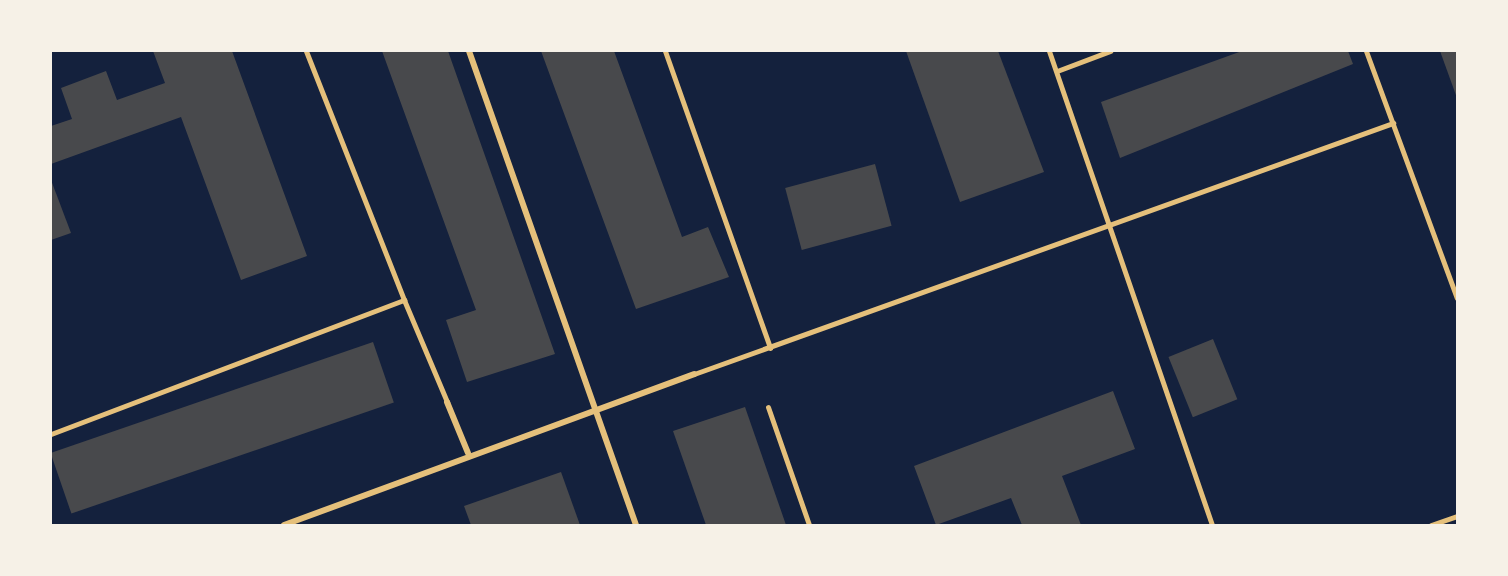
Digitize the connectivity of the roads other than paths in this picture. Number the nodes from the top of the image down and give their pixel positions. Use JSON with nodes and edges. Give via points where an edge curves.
{"nodes":[{"id":1,"x":306,"y":51,"type":"edge"},
{"id":2,"x":469,"y":51,"type":"edge"},
{"id":3,"x":665,"y":51,"type":"edge"},
{"id":4,"x":1049,"y":51,"type":"edge"},
{"id":5,"x":1110,"y":51,"type":"edge"},
{"id":6,"x":1366,"y":51,"type":"edge"},
{"id":7,"x":1057,"y":71,"type":"junction"},
{"id":8,"x":1393,"y":123,"type":"junction"},
{"id":9,"x":1112,"y":229,"type":"junction"},
{"id":10,"x":1457,"y":298,"type":"edge"},
{"id":11,"x":404,"y":300,"type":"junction"},
{"id":12,"x":770,"y":348,"type":"junction"},
{"id":13,"x":694,"y":374,"type":"joint"},
{"id":14,"x":447,"y":402,"type":"joint"},
{"id":15,"x":768,"y":407,"type":"dead end"},
{"id":16,"x":595,"y":409,"type":"junction"},
{"id":17,"x":51,"y":434,"type":"edge"},
{"id":18,"x":468,"y":453,"type":"junction"},
{"id":19,"x":1457,"y":516,"type":"edge"},
{"id":20,"x":284,"y":525,"type":"edge"},
{"id":21,"x":636,"y":525,"type":"edge"},
{"id":22,"x":809,"y":525,"type":"edge"},
{"id":23,"x":1212,"y":525,"type":"edge"},
{"id":24,"x":1431,"y":525,"type":"edge"}],
"edges":[{"from":1,"to":11,"type":"lane"},
{"from":2,"to":16,"type":"street"},
{"from":3,"to":12,"type":"lane"},
{"from":4,"to":7,"type":"lane"},
{"from":5,"to":7,"type":"lane"},
{"from":6,"to":8,"type":"lane"},
{"from":7,"to":9,"type":"lane"},
{"from":8,"to":9,"type":"lane"},
{"from":8,"to":10,"type":"lane"},
{"from":9,"to":12,"type":"lane"},
{"from":9,"to":23,"type":"lane"},
{"from":11,"to":14,"type":"lane"},
{"from":11,"to":17,"type":"lane"},
{"from":12,"to":13,"type":"lane"},
{"from":13,"to":16,"type":"street"},
{"from":14,"to":18,"type":"street"},
{"from":15,"to":22,"type":"lane"},
{"from":16,"to":18,"type":"street"},
{"from":16,"to":21,"type":"street"},
{"from":18,"to":20,"type":"street"},
{"from":19,"to":24,"type":"lane"}]}
